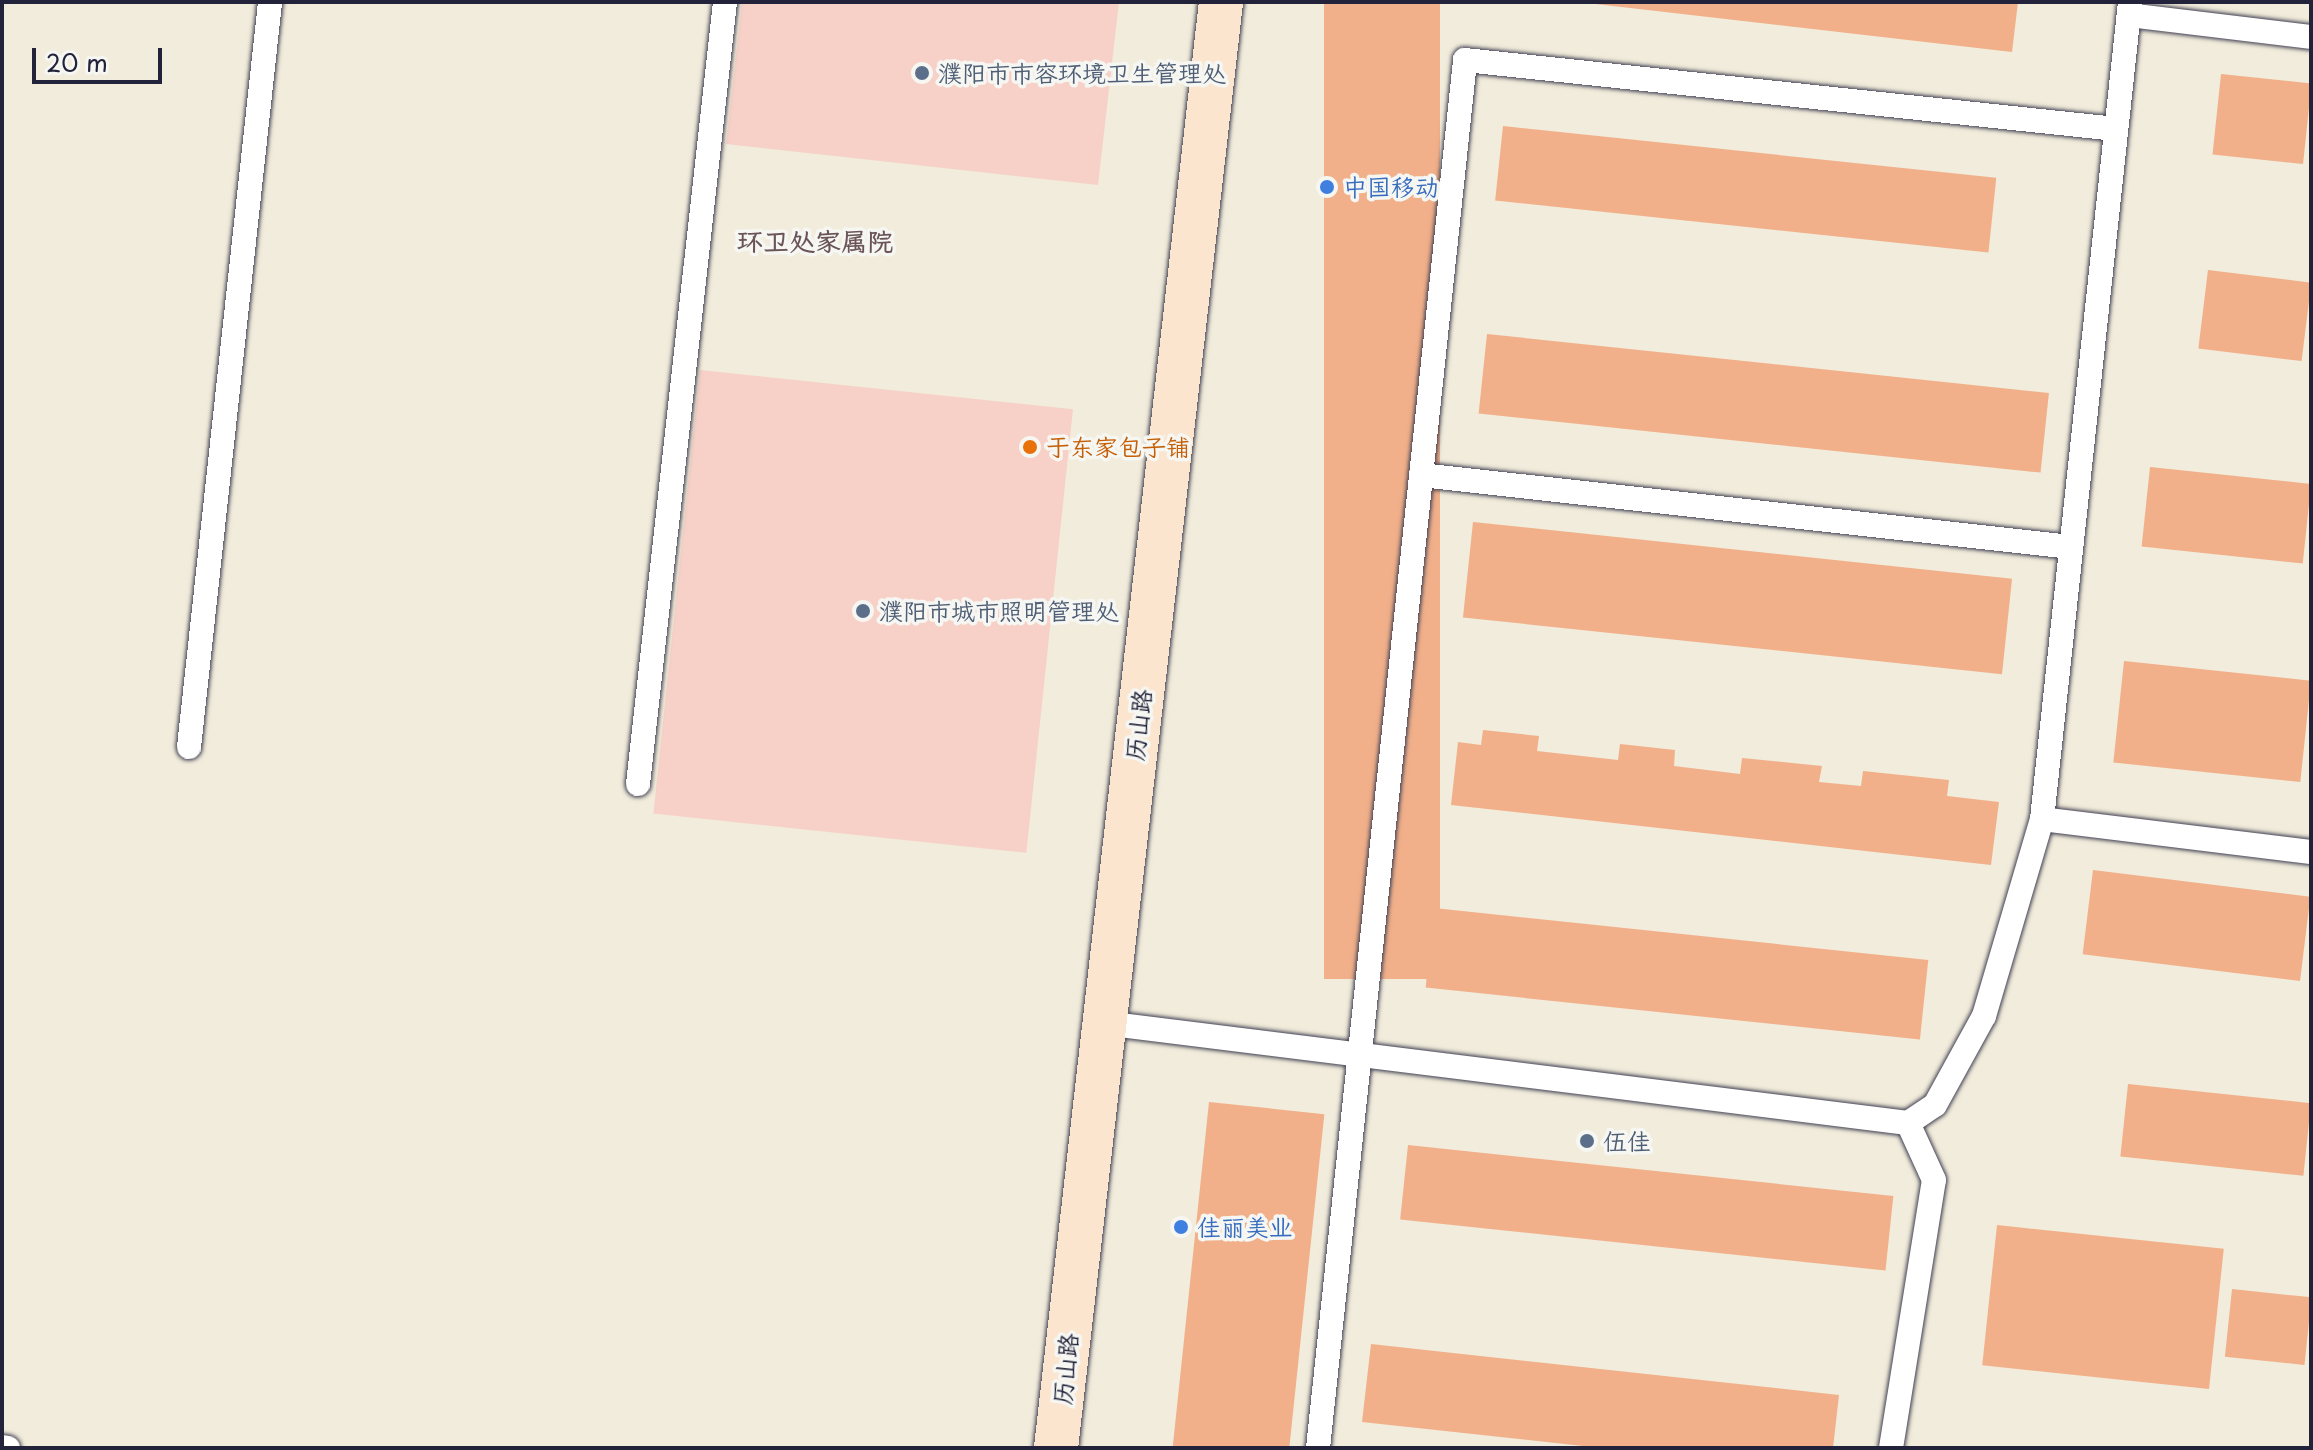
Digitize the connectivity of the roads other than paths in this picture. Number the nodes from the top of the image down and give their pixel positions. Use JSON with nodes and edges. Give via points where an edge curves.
{"nodes":[{"id":1,"x":270,"y":2,"type":"edge"},
{"id":2,"x":725,"y":2,"type":"edge"},
{"id":3,"x":1221,"y":2,"type":"edge"},
{"id":4,"x":2130,"y":9,"type":"edge"},
{"id":5,"x":2311,"y":37,"type":"edge"},
{"id":6,"x":2116,"y":129,"type":"junction"},
{"id":7,"x":1421,"y":475,"type":"junction"},
{"id":8,"x":2071,"y":547,"type":"junction"},
{"id":9,"x":189,"y":747,"type":"dead end"},
{"id":10,"x":638,"y":784,"type":"dead end"},
{"id":11,"x":2042,"y":819,"type":"junction"},
{"id":12,"x":2311,"y":852,"type":"edge"},
{"id":13,"x":1104,"y":1023,"type":"junction"},
{"id":14,"x":1360,"y":1055,"type":"junction"},
{"id":15,"x":1908,"y":1123,"type":"junction"},
{"id":16,"x":1056,"y":1448,"type":"edge"},
{"id":17,"x":1318,"y":1448,"type":"edge"},
{"id":18,"x":1891,"y":1448,"type":"edge"}],
"edges":[{"from":1,"to":9,"type":"lane"},
{"from":2,"to":10,"type":"lane"},
{"from":3,"to":13,"type":"street","name":"历山路"},
{"from":4,"to":5,"type":"lane"},
{"from":4,"to":6,"type":"lane"},
{"from":6,"to":7,"type":"lane","via":[[1465,60]]},
{"from":6,"to":8,"type":"lane"},
{"from":7,"to":8,"type":"lane"},
{"from":7,"to":14,"type":"lane"},
{"from":8,"to":11,"type":"lane"},
{"from":11,"to":12,"type":"lane"},
{"from":11,"to":15,"type":"lane","via":[[1984,1016],[1935,1105]]},
{"from":13,"to":14,"type":"lane"},
{"from":13,"to":16,"type":"street","name":"历山路"},
{"from":14,"to":15,"type":"lane"},
{"from":14,"to":17,"type":"lane"},
{"from":15,"to":18,"type":"lane","via":[[1934,1180]]}]}
